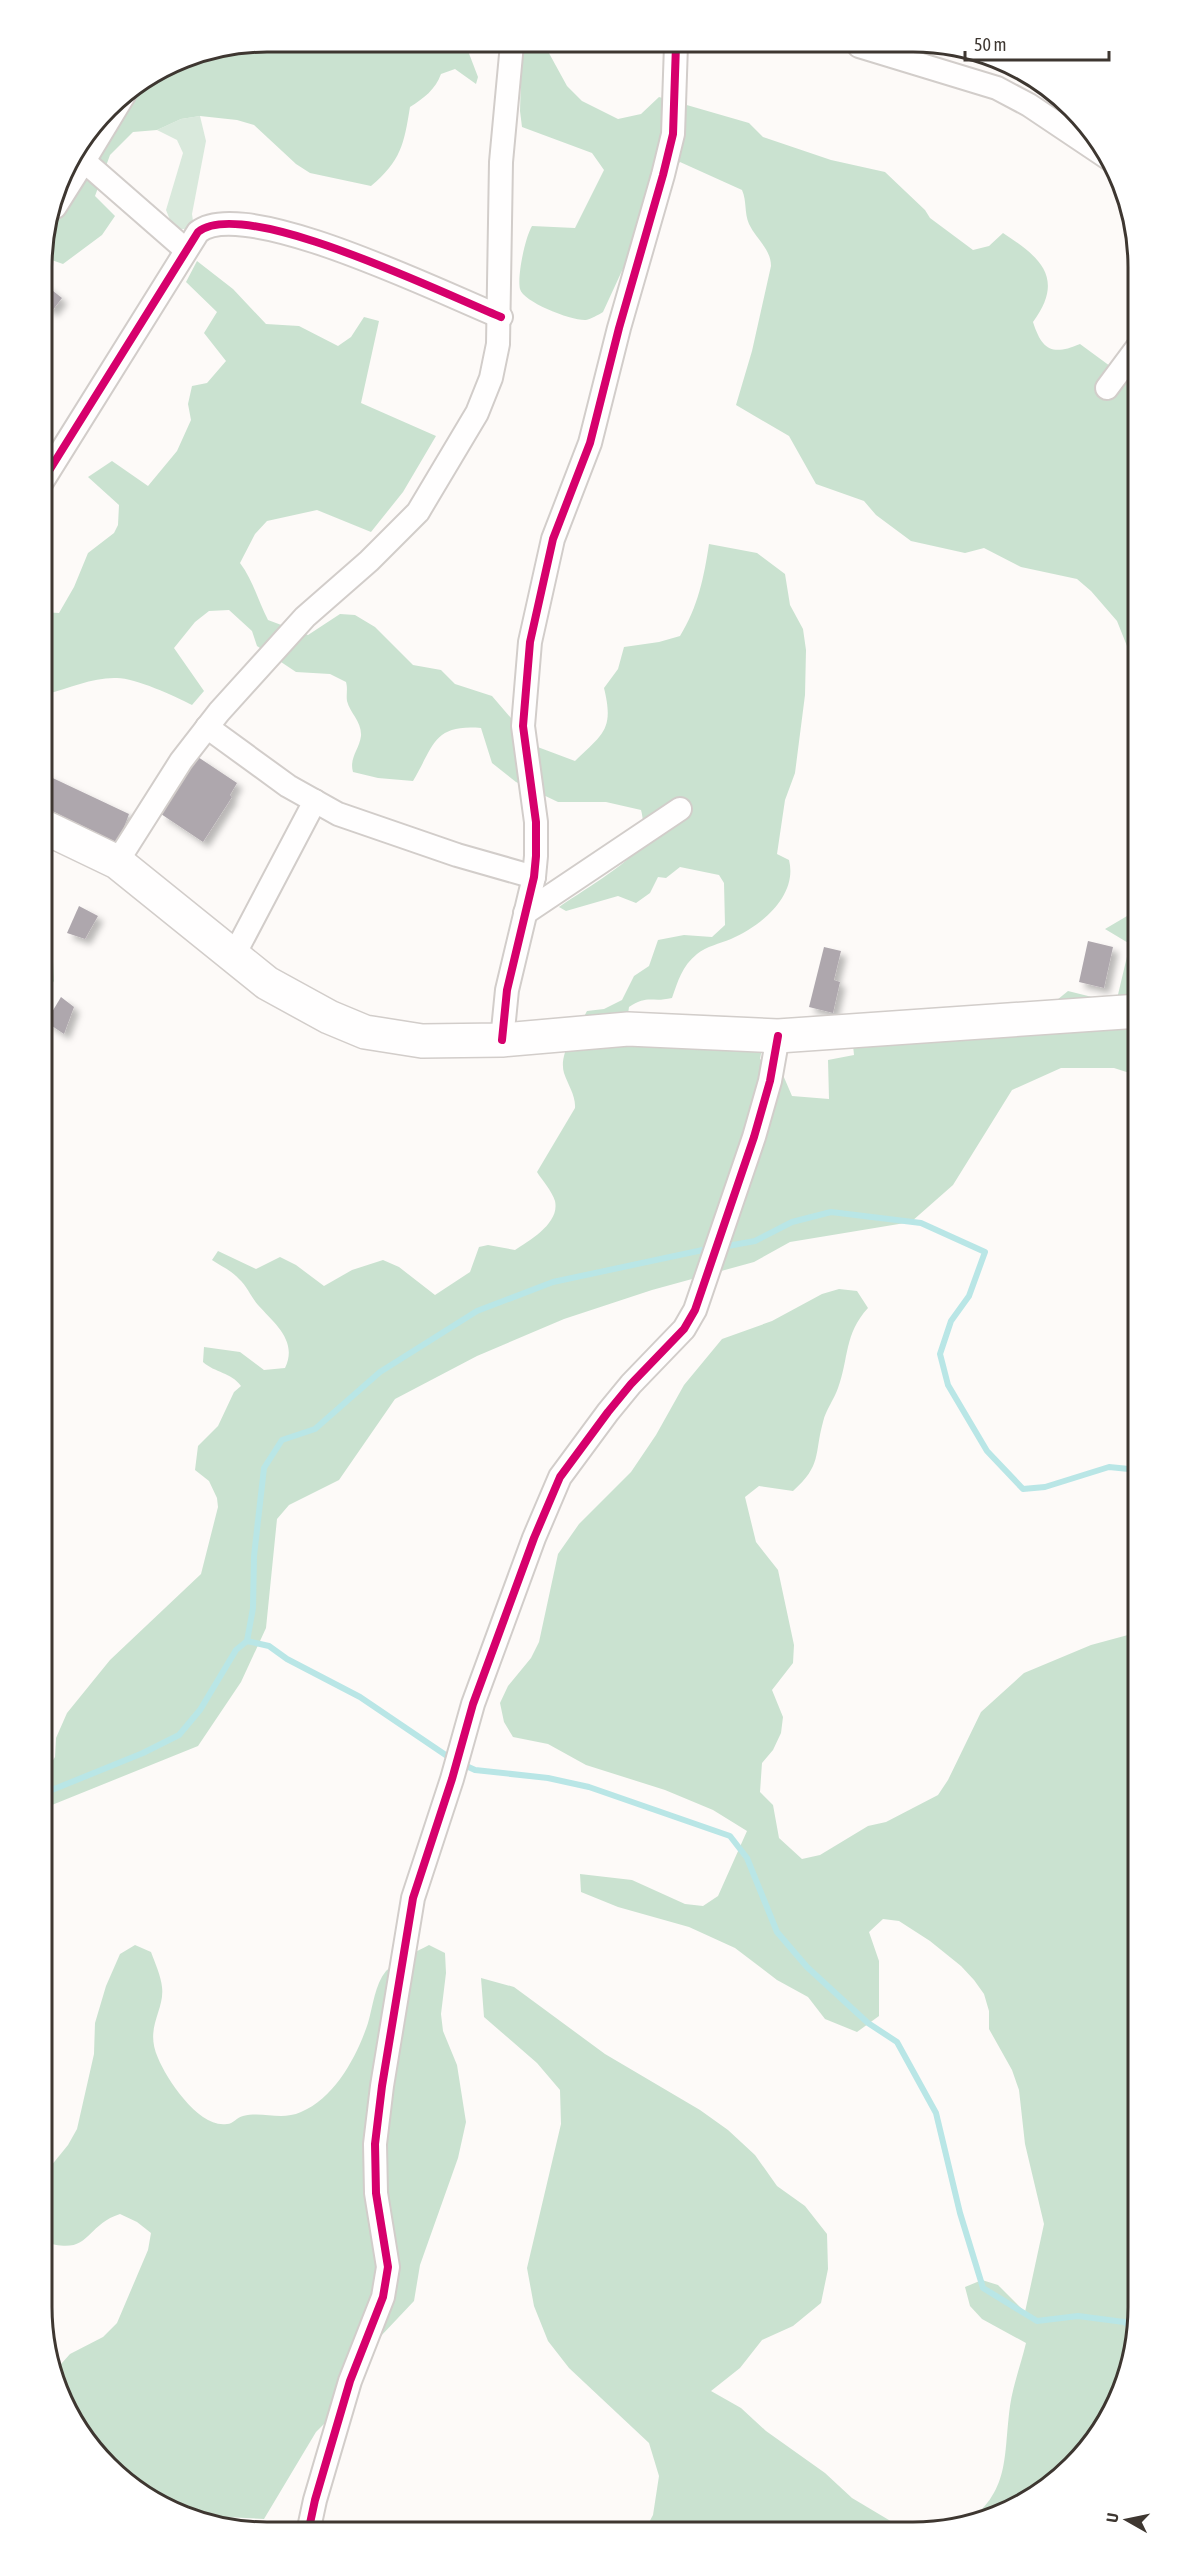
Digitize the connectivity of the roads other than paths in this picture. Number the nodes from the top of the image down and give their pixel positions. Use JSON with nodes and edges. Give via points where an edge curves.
{"nodes":[{"id":1,"x":512,"y":52,"type":"edge"},
{"id":2,"x":676,"y":52,"type":"edge"},
{"id":3,"x":879,"y":52,"type":"edge"},
{"id":4,"x":104,"y":128,"type":"edge"},
{"id":5,"x":1091,"y":147,"type":"edge"},
{"id":6,"x":84,"y":162,"type":"junction"},
{"id":7,"x":69,"y":186,"type":"edge"},
{"id":8,"x":186,"y":250,"type":"junction"},
{"id":9,"x":501,"y":317,"type":"junction"},
{"id":10,"x":1128,"y":360,"type":"edge"},
{"id":11,"x":1107,"y":388,"type":"dead end"},
{"id":12,"x":52,"y":467,"type":"edge"},
{"id":13,"x":207,"y":727,"type":"junction"},
{"id":14,"x":315,"y":801,"type":"junction"},
{"id":15,"x":680,"y":809,"type":"dead end"},
{"id":16,"x":52,"y":831,"type":"edge"},
{"id":17,"x":117,"y":862,"type":"junction"},
{"id":18,"x":534,"y":877,"type":"junction"},
{"id":19,"x":525,"y":913,"type":"junction"},
{"id":20,"x":234,"y":956,"type":"junction"},
{"id":21,"x":1128,"y":1012,"type":"edge"},
{"id":22,"x":778,"y":1036,"type":"junction"},
{"id":23,"x":502,"y":1040,"type":"junction"},
{"id":24,"x":310,"y":2522,"type":"edge"}],
"edges":[{"from":1,"to":9,"type":"street","via":[[501,162]]},
{"from":2,"to":18,"type":"street","via":[[673,134],[663,175],[590,443],[553,539],[530,642],[523,726],[536,822]]},
{"from":3,"to":5,"type":"street","via":[[997,88]]},
{"from":4,"to":6,"type":"street"},
{"from":6,"to":7,"type":"street"},
{"from":6,"to":8,"type":"street"},
{"from":8,"to":9,"type":"street","via":[[205,226],[253,224],[340,250]]},
{"from":8,"to":12,"type":"street"},
{"from":9,"to":13,"type":"street","via":[[491,378],[477,413],[418,512],[305,617]]},
{"from":10,"to":11,"type":"street"},
{"from":13,"to":14,"type":"street"},
{"from":13,"to":17,"type":"street"},
{"from":14,"to":18,"type":"street","via":[[388,832]]},
{"from":14,"to":20,"type":"street"},
{"from":15,"to":19,"type":"street"},
{"from":16,"to":17,"type":"main road"},
{"from":17,"to":20,"type":"main road"},
{"from":18,"to":19,"type":"street"},
{"from":19,"to":23,"type":"street","via":[[507,990]]},
{"from":20,"to":23,"type":"main road","via":[[267,983],[365,1032],[422,1041]]},
{"from":21,"to":22,"type":"main road"},
{"from":22,"to":23,"type":"main road","via":[[628,1029]]},
{"from":22,"to":24,"type":"street","via":[[754,1137],[695,1310],[684,1329],[608,1412],[560,1477],[473,1704],[413,1898],[382,2086],[375,2144],[376,2193],[388,2267],[383,2297],[350,2381]]}]}
